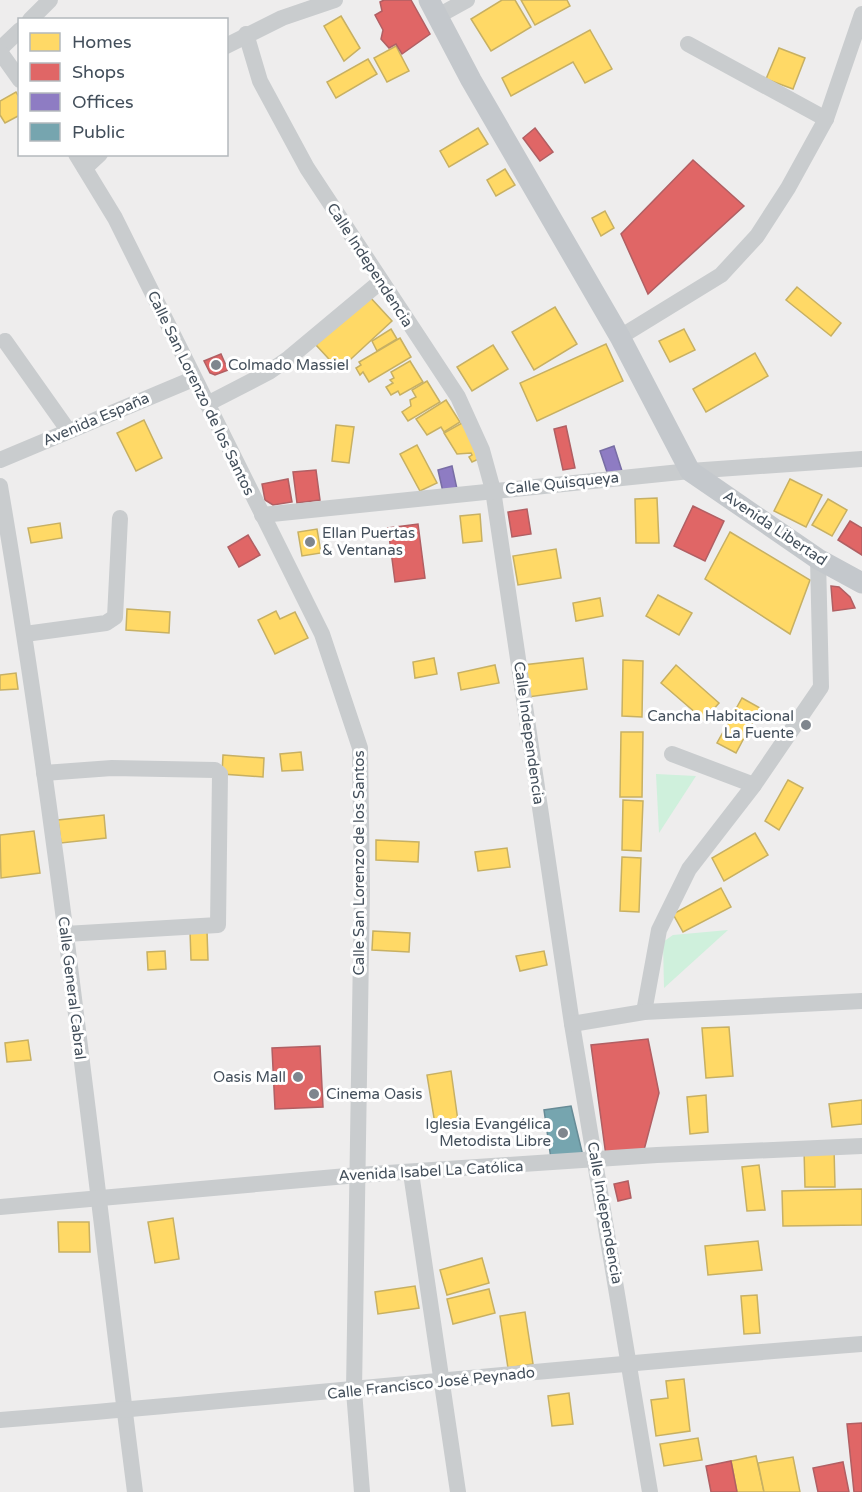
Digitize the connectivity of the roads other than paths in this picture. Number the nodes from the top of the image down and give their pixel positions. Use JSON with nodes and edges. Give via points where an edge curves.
{"nodes":[{"id":1,"x":50,"y":0,"type":"edge"},
{"id":2,"x":335,"y":0,"type":"edge"},
{"id":3,"x":467,"y":0,"type":"edge"},
{"id":4,"x":433,"y":8,"type":"edge"},
{"id":5,"x":862,"y":14,"type":"edge"},
{"id":6,"x":32,"y":18,"type":"edge"},
{"id":7,"x":18,"y":32,"type":"edge"},
{"id":8,"x":246,"y":34,"type":"junction"},
{"id":9,"x":228,"y":45,"type":"edge"},
{"id":10,"x":688,"y":45,"type":"dead end"},
{"id":11,"x":0,"y":51,"type":"edge"},
{"id":12,"x":18,"y":77,"type":"edge"},
{"id":13,"x":826,"y":119,"type":"junction"},
{"id":14,"x":81,"y":161,"type":"edge"},
{"id":15,"x":380,"y":282,"type":"junction"},
{"id":16,"x":620,"y":338,"type":"junction"},
{"id":17,"x":5,"y":341,"type":"dead end"},
{"id":18,"x":193,"y":379,"type":"junction"},
{"id":19,"x":207,"y":404,"type":"junction"},
{"id":20,"x":68,"y":430,"type":"junction"},
{"id":21,"x":862,"y":459,"type":"edge"},
{"id":22,"x":0,"y":460,"type":"edge"},
{"id":23,"x":690,"y":471,"type":"junction"},
{"id":24,"x":0,"y":486,"type":"edge"},
{"id":25,"x":493,"y":490,"type":"junction"},
{"id":26,"x":262,"y":515,"type":"junction"},
{"id":27,"x":120,"y":518,"type":"dead end"},
{"id":28,"x":818,"y":559,"type":"junction"},
{"id":29,"x":862,"y":583,"type":"edge"},
{"id":30,"x":25,"y":634,"type":"junction"},
{"id":31,"x":672,"y":754,"type":"dead end"},
{"id":32,"x":44,"y":773,"type":"junction"},
{"id":33,"x":754,"y":785,"type":"junction"},
{"id":34,"x":65,"y":934,"type":"junction"},
{"id":35,"x":862,"y":1001,"type":"edge"},
{"id":36,"x":645,"y":1012,"type":"junction"},
{"id":37,"x":572,"y":1024,"type":"junction"},
{"id":38,"x":862,"y":1146,"type":"edge"},
{"id":39,"x":596,"y":1161,"type":"junction"},
{"id":40,"x":411,"y":1173,"type":"junction"},
{"id":41,"x":358,"y":1175,"type":"junction"},
{"id":42,"x":98,"y":1198,"type":"junction"},
{"id":43,"x":0,"y":1207,"type":"edge"},
{"id":44,"x":862,"y":1344,"type":"edge"},
{"id":45,"x":630,"y":1362,"type":"junction"},
{"id":46,"x":441,"y":1383,"type":"junction"},
{"id":47,"x":354,"y":1391,"type":"junction"},
{"id":48,"x":124,"y":1410,"type":"junction"},
{"id":49,"x":0,"y":1420,"type":"edge"},
{"id":50,"x":135,"y":1492,"type":"edge"},
{"id":51,"x":362,"y":1492,"type":"edge"},
{"id":52,"x":458,"y":1492,"type":"edge"},
{"id":53,"x":650,"y":1492,"type":"edge"}],
"edges":[{"from":1,"to":6,"type":"street"},
{"from":2,"to":8,"type":"street","via":[[308,7]]},
{"from":3,"to":4,"type":"street"},
{"from":4,"to":16,"type":"main road"},
{"from":5,"to":13,"type":"street"},
{"from":7,"to":11,"type":"street"},
{"from":8,"to":9,"type":"street"},
{"from":8,"to":15,"type":"street","name":"Calle Independencia","via":[[260,81],[307,168]]},
{"from":10,"to":13,"type":"street"},
{"from":11,"to":12,"type":"street"},
{"from":13,"to":16,"type":"street","via":[[757,236],[721,275]]},
{"from":14,"to":18,"type":"street","name":"Calle San Lorenzo de los Santos","via":[[115,218]]},
{"from":15,"to":19,"type":"street","via":[[289,358]]},
{"from":15,"to":25,"type":"street","name":"Calle Independencia","via":[[458,397],[482,450]]},
{"from":16,"to":23,"type":"main road"},
{"from":17,"to":20,"type":"street"},
{"from":18,"to":19,"type":"street","name":"Calle San Lorenzo de los Santos"},
{"from":18,"to":20,"type":"street","name":"Avenida España"},
{"from":19,"to":26,"type":"street","name":"Calle San Lorenzo de los Santos"},
{"from":20,"to":22,"type":"street","name":"Avenida España"},
{"from":21,"to":23,"type":"street","name":"Calle Quisqueya"},
{"from":23,"to":25,"type":"street","name":"Calle Quisqueya"},
{"from":23,"to":28,"type":"main road","name":"Avenida Libertad"},
{"from":24,"to":30,"type":"street","name":"Calle General Cabral"},
{"from":25,"to":26,"type":"street","name":"Calle Quisqueya"},
{"from":25,"to":37,"type":"street","name":"Calle Independencia"},
{"from":26,"to":41,"type":"street","name":"Calle San Lorenzo de los Santos","via":[[322,634],[360,748]]},
{"from":27,"to":30,"type":"street","via":[[115,617],[106,623]]},
{"from":28,"to":29,"type":"main road","name":"Avenida Libertad"},
{"from":28,"to":33,"type":"street","via":[[821,687]]},
{"from":30,"to":32,"type":"street","name":"Calle General Cabral"},
{"from":31,"to":33,"type":"street"},
{"from":32,"to":34,"type":"street","name":"Calle General Cabral"},
{"from":32,"to":34,"type":"street","via":[[134,768],[214,770],[220,774],[218,925]]},
{"from":33,"to":36,"type":"street","via":[[689,869],[658,930]]},
{"from":34,"to":42,"type":"street","name":"Calle General Cabral"},
{"from":35,"to":36,"type":"street"},
{"from":36,"to":37,"type":"street"},
{"from":37,"to":39,"type":"street","name":"Calle Independencia"},
{"from":38,"to":39,"type":"street","name":"Avenida Isabel La Católica"},
{"from":39,"to":40,"type":"street","name":"Avenida Isabel La Católica"},
{"from":39,"to":45,"type":"street","name":"Calle Independencia"},
{"from":40,"to":41,"type":"street","name":"Avenida Isabel La Católica"},
{"from":40,"to":46,"type":"street"},
{"from":41,"to":42,"type":"street","name":"Avenida Isabel La Católica"},
{"from":41,"to":47,"type":"street","name":"Calle San Lorenzo de los Santos"},
{"from":42,"to":43,"type":"street","name":"Avenida Isabel La Católica"},
{"from":42,"to":48,"type":"street","name":"Calle General Cabral"},
{"from":44,"to":45,"type":"street","name":"Calle Francisco José Peynado"},
{"from":45,"to":46,"type":"street","name":"Calle Francisco José Peynado"},
{"from":45,"to":53,"type":"street","name":"Calle Independencia"},
{"from":46,"to":47,"type":"street","name":"Calle Francisco José Peynado"},
{"from":46,"to":52,"type":"street"},
{"from":47,"to":48,"type":"street","name":"Calle Francisco José Peynado"},
{"from":47,"to":51,"type":"street","name":"Calle San Lorenzo de los Santos"},
{"from":48,"to":49,"type":"street","name":"Calle Francisco José Peynado"},
{"from":48,"to":50,"type":"street","name":"Calle General Cabral"}]}
